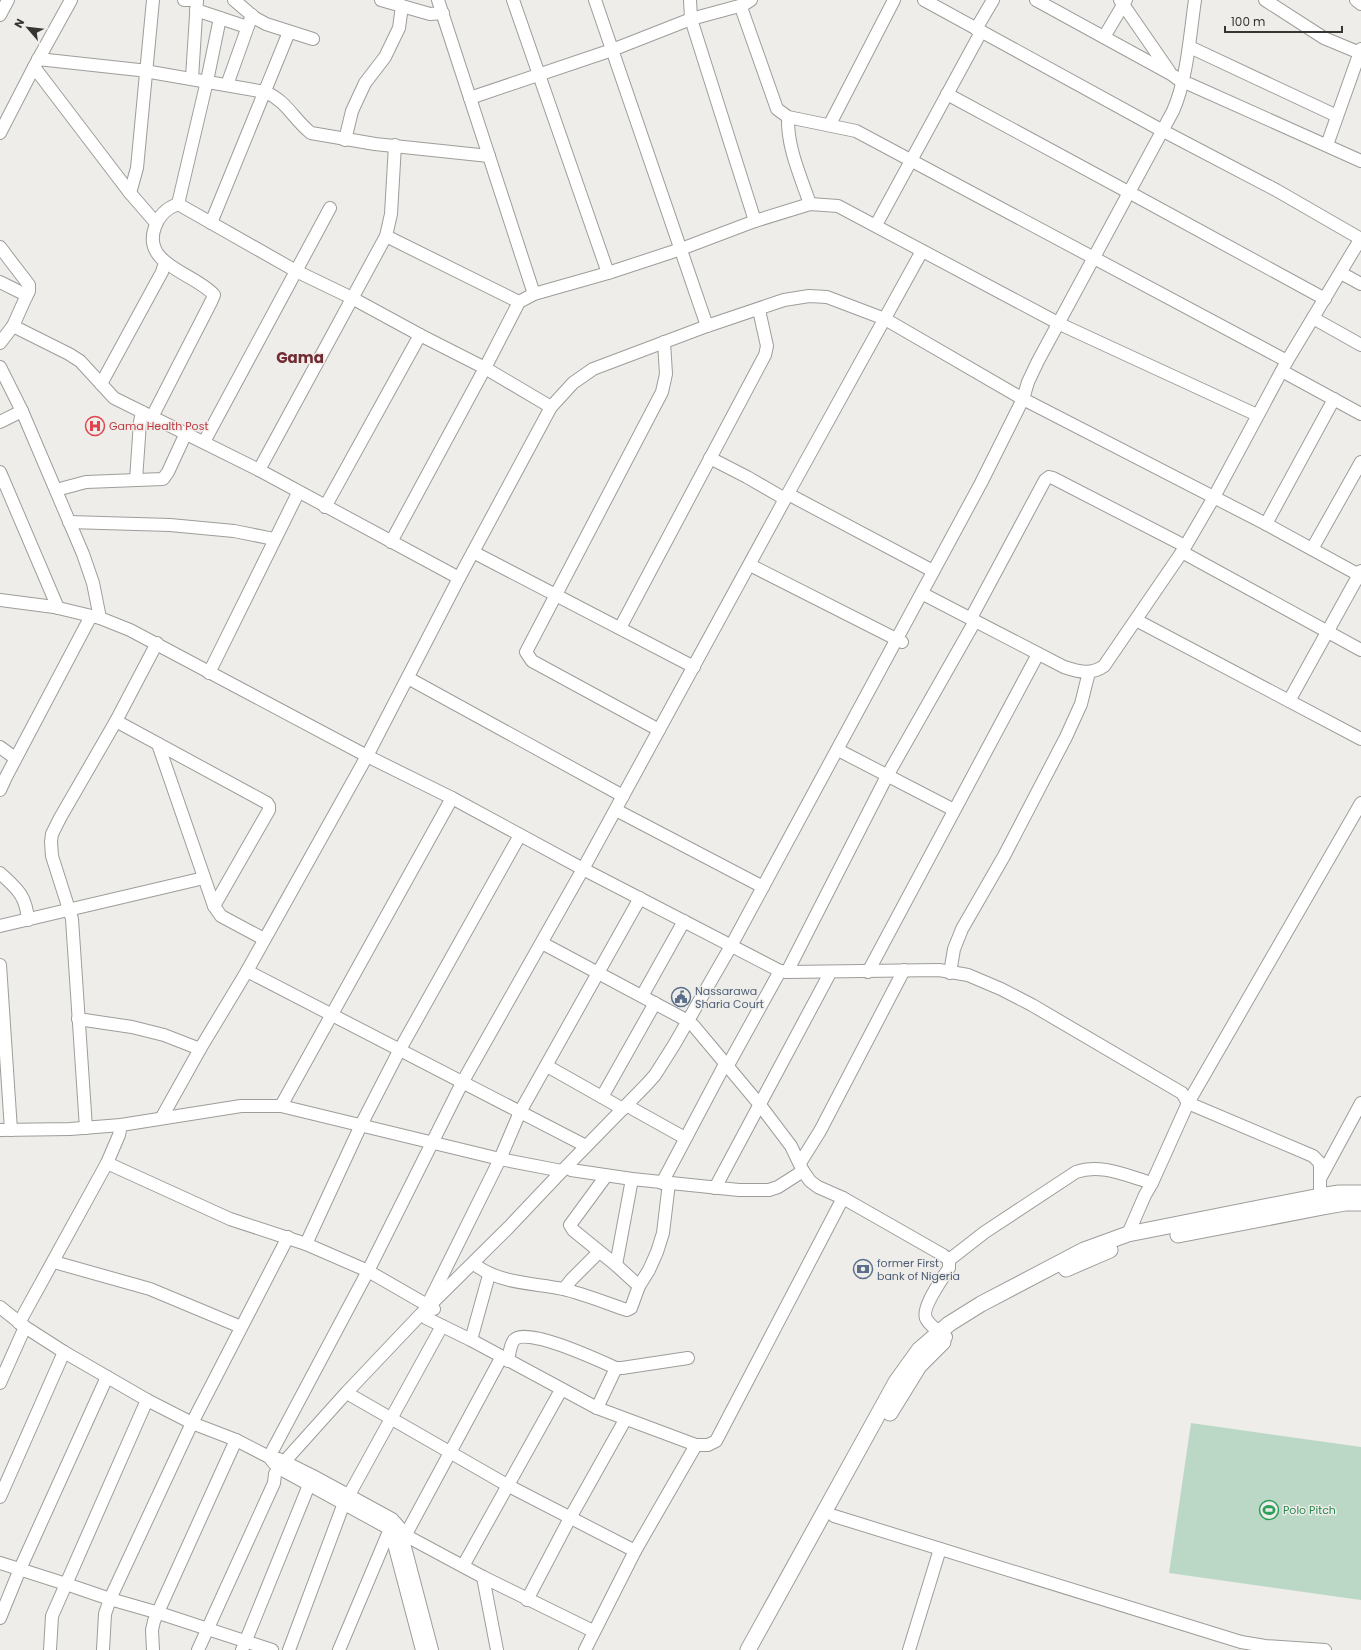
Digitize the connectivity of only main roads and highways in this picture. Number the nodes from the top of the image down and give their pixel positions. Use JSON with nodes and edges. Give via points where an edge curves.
{"nodes":[{"id":1,"x":1361,"y":1193,"type":"edge"},
{"id":2,"x":1321,"y":1201,"type":"junction"},
{"id":3,"x":1361,"y":1203,"type":"edge"},
{"id":4,"x":943,"y":1335,"type":"junction"},
{"id":5,"x":748,"y":1650,"type":"edge"},
{"id":6,"x":760,"y":1650,"type":"edge"}],
"edges":[{"from":1,"to":2,"type":"main road","via":[[1339,1193]]},
{"from":2,"to":3,"type":"main road"},
{"from":2,"to":4,"type":"main road","via":[[1110,1250],[1056,1274]]},
{"from":2,"to":4,"type":"main road","via":[[1128,1234],[1061,1260],[980,1304]]},
{"from":4,"to":5,"type":"main road","via":[[919,1350],[896,1382]]},
{"from":4,"to":6,"type":"main road","via":[[903,1392]]}]}
